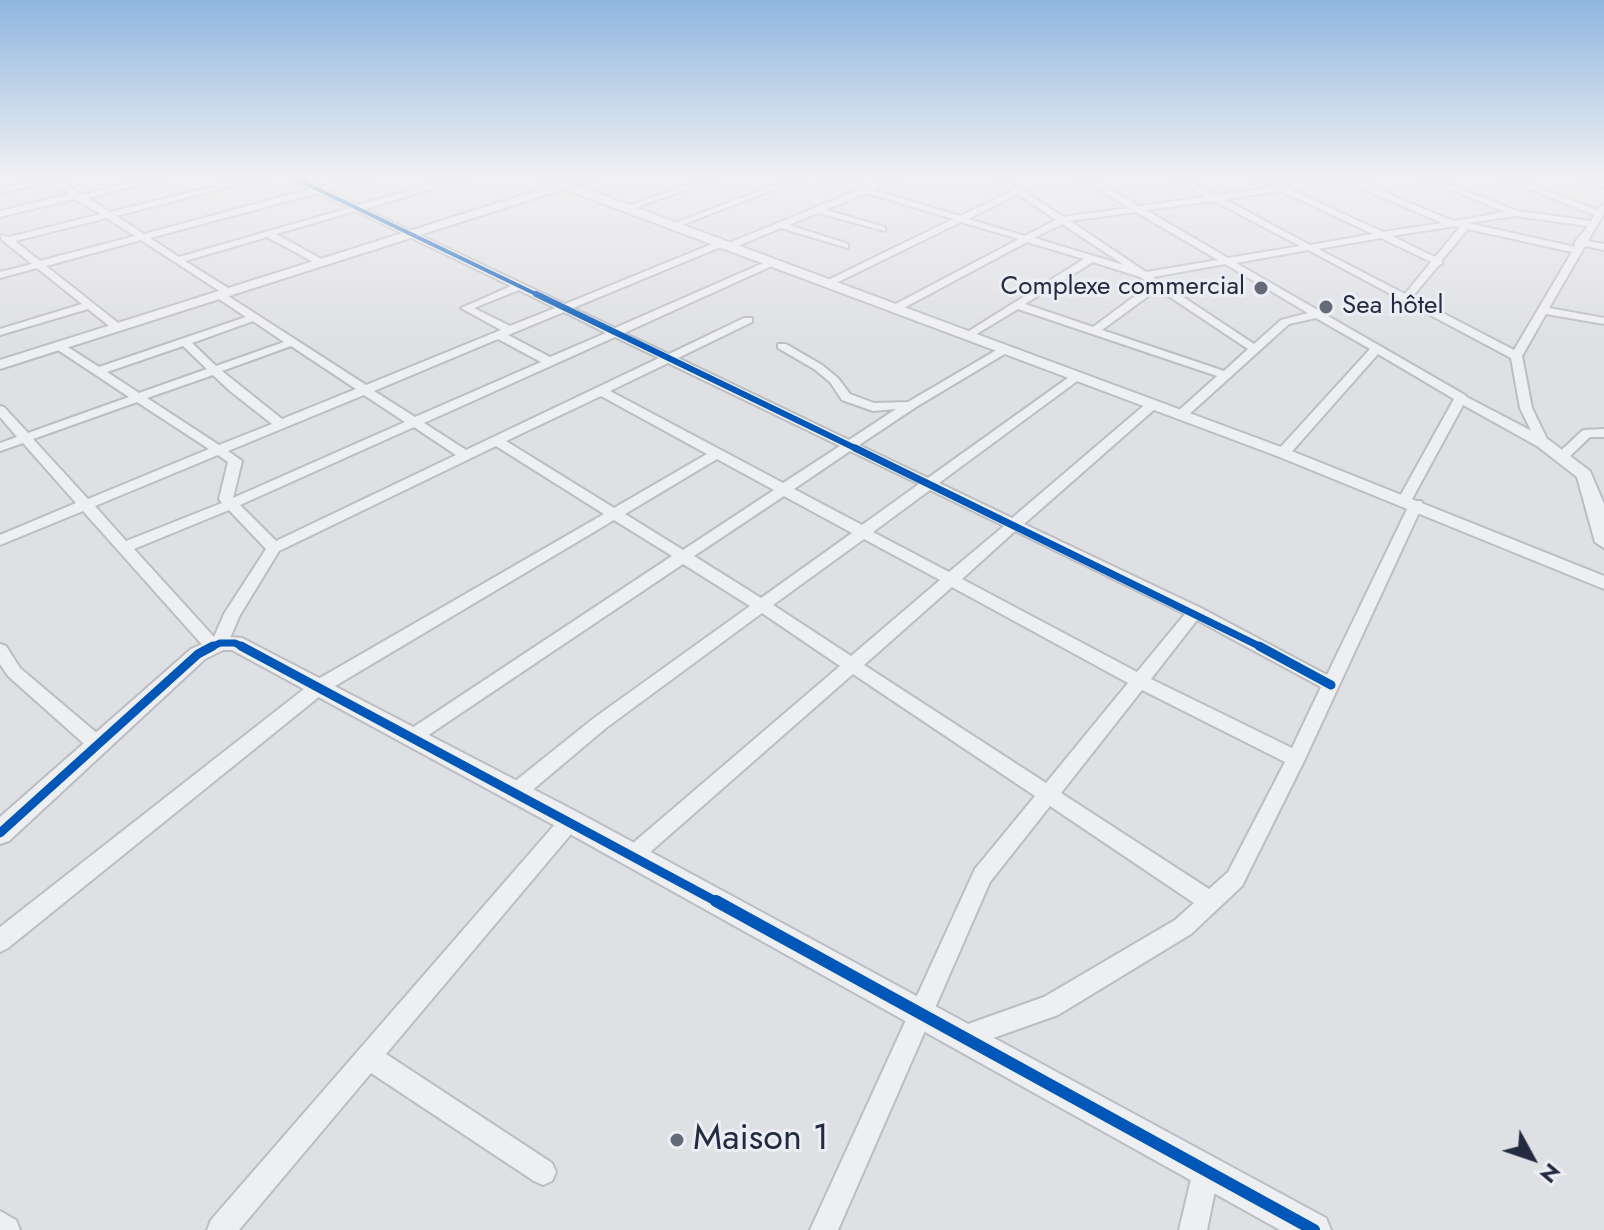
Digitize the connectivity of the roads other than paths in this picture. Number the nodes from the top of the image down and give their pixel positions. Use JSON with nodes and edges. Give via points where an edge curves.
{"nodes":[{"id":1,"x":138,"y":233,"type":"edge"},
{"id":2,"x":157,"y":233,"type":"edge"},
{"id":3,"x":408,"y":233,"type":"edge"},
{"id":4,"x":416,"y":233,"type":"edge"},
{"id":5,"x":691,"y":233,"type":"edge"},
{"id":6,"x":758,"y":233,"type":"edge"},
{"id":7,"x":807,"y":233,"type":"edge"},
{"id":8,"x":930,"y":233,"type":"edge"},
{"id":9,"x":1011,"y":233,"type":"edge"},
{"id":10,"x":1035,"y":233,"type":"edge"},
{"id":11,"x":1082,"y":233,"type":"edge"},
{"id":12,"x":1179,"y":233,"type":"edge"},
{"id":13,"x":1286,"y":233,"type":"edge"},
{"id":14,"x":1377,"y":233,"type":"edge"},
{"id":15,"x":1401,"y":233,"type":"edge"},
{"id":16,"x":1456,"y":233,"type":"edge"},
{"id":17,"x":1508,"y":233,"type":"edge"},
{"id":18,"x":1586,"y":233,"type":"edge"},
{"id":19,"x":269,"y":234,"type":"joint"},
{"id":20,"x":411,"y":235,"type":"junction"},
{"id":21,"x":1382,"y":236,"type":"junction"},
{"id":22,"x":4,"y":237,"type":"edge"},
{"id":23,"x":144,"y":237,"type":"junction"},
{"id":24,"x":1026,"y":238,"type":"junction"},
{"id":25,"x":724,"y":246,"type":"junction"},
{"id":26,"x":845,"y":246,"type":"dead end"},
{"id":27,"x":1578,"y":246,"type":"junction"},
{"id":28,"x":1604,"y":247,"type":"edge"},
{"id":29,"x":1315,"y":248,"type":"junction"},
{"id":30,"x":1093,"y":258,"type":"junction"},
{"id":31,"x":177,"y":260,"type":"junction"},
{"id":32,"x":1439,"y":262,"type":"junction"},
{"id":33,"x":322,"y":263,"type":"junction"},
{"id":34,"x":771,"y":263,"type":"junction"},
{"id":35,"x":1229,"y":263,"type":"junction"},
{"id":36,"x":40,"y":265,"type":"junction"},
{"id":37,"x":0,"y":275,"type":"edge"},
{"id":38,"x":1145,"y":275,"type":"junction"},
{"id":39,"x":827,"y":284,"type":"junction"},
{"id":40,"x":1158,"y":284,"type":"junction"},
{"id":41,"x":521,"y":286,"type":"junction"},
{"id":42,"x":225,"y":294,"type":"junction"},
{"id":43,"x":1407,"y":297,"type":"junction"},
{"id":44,"x":1017,"y":305,"type":"junction"},
{"id":45,"x":87,"y":306,"type":"junction"},
{"id":46,"x":567,"y":307,"type":"junction"},
{"id":47,"x":894,"y":309,"type":"junction"},
{"id":48,"x":1542,"y":310,"type":"junction"},
{"id":49,"x":1318,"y":314,"type":"junction"},
{"id":50,"x":256,"y":317,"type":"junction"},
{"id":51,"x":748,"y":320,"type":"dead end"},
{"id":52,"x":1604,"y":321,"type":"edge"},
{"id":53,"x":118,"y":328,"type":"junction"},
{"id":54,"x":1094,"y":331,"type":"junction"},
{"id":55,"x":0,"y":332,"type":"edge"},
{"id":56,"x":505,"y":333,"type":"junction"},
{"id":57,"x":616,"y":333,"type":"junction"},
{"id":58,"x":966,"y":336,"type":"junction"},
{"id":59,"x":185,"y":342,"type":"junction"},
{"id":60,"x":293,"y":342,"type":"junction"},
{"id":61,"x":59,"y":346,"type":"junction"},
{"id":62,"x":782,"y":346,"type":"dead end"},
{"id":63,"x":1255,"y":349,"type":"junction"},
{"id":64,"x":1376,"y":349,"type":"junction"},
{"id":65,"x":1004,"y":350,"type":"junction"},
{"id":66,"x":1516,"y":356,"type":"junction"},
{"id":67,"x":667,"y":359,"type":"junction"},
{"id":68,"x":550,"y":362,"type":"junction"},
{"id":69,"x":0,"y":365,"type":"edge"},
{"id":70,"x":213,"y":369,"type":"junction"},
{"id":71,"x":97,"y":372,"type":"junction"},
{"id":72,"x":1225,"y":375,"type":"junction"},
{"id":73,"x":1076,"y":377,"type":"junction"},
{"id":74,"x":365,"y":390,"type":"junction"},
{"id":75,"x":601,"y":391,"type":"junction"},
{"id":76,"x":135,"y":396,"type":"junction"},
{"id":77,"x":1461,"y":398,"type":"junction"},
{"id":78,"x":912,"y":404,"type":"junction"},
{"id":79,"x":1152,"y":405,"type":"junction"},
{"id":80,"x":0,"y":410,"type":"edge"},
{"id":81,"x":1181,"y":415,"type":"junction"},
{"id":82,"x":413,"y":423,"type":"junction"},
{"id":83,"x":282,"y":425,"type":"junction"},
{"id":84,"x":1604,"y":433,"type":"edge"},
{"id":85,"x":22,"y":439,"type":"junction"},
{"id":86,"x":497,"y":441,"type":"junction"},
{"id":87,"x":1543,"y":443,"type":"junction"},
{"id":88,"x":0,"y":447,"type":"edge"},
{"id":89,"x":851,"y":447,"type":"junction"},
{"id":90,"x":221,"y":450,"type":"junction"},
{"id":91,"x":718,"y":453,"type":"junction"},
{"id":92,"x":1283,"y":453,"type":"junction"},
{"id":93,"x":466,"y":456,"type":"junction"},
{"id":94,"x":1562,"y":456,"type":"junction"},
{"id":95,"x":928,"y":484,"type":"junction"},
{"id":96,"x":785,"y":490,"type":"junction"},
{"id":97,"x":1410,"y":502,"type":"junction"},
{"id":98,"x":231,"y":504,"type":"junction"},
{"id":99,"x":84,"y":506,"type":"junction"},
{"id":100,"x":614,"y":514,"type":"junction"},
{"id":101,"x":1602,"y":521,"type":"edge"},
{"id":102,"x":1013,"y":525,"type":"junction"},
{"id":103,"x":861,"y":533,"type":"junction"},
{"id":104,"x":0,"y":540,"type":"edge"},
{"id":105,"x":1604,"y":542,"type":"edge"},
{"id":106,"x":122,"y":548,"type":"junction"},
{"id":107,"x":274,"y":548,"type":"junction"},
{"id":108,"x":684,"y":557,"type":"junction"},
{"id":109,"x":950,"y":580,"type":"junction"},
{"id":110,"x":1604,"y":583,"type":"edge"},
{"id":111,"x":761,"y":605,"type":"junction"},
{"id":112,"x":1195,"y":612,"type":"junction"},
{"id":113,"x":216,"y":644,"type":"junction"},
{"id":114,"x":0,"y":650,"type":"edge"},
{"id":115,"x":853,"y":665,"type":"junction"},
{"id":116,"x":1139,"y":681,"type":"junction"},
{"id":117,"x":1331,"y":685,"type":"junction"},
{"id":118,"x":319,"y":687,"type":"junction"},
{"id":119,"x":412,"y":737,"type":"junction"},
{"id":120,"x":98,"y":745,"type":"junction"},
{"id":121,"x":1296,"y":759,"type":"junction"},
{"id":122,"x":516,"y":792,"type":"junction"},
{"id":123,"x":1049,"y":793,"type":"junction"},
{"id":124,"x":570,"y":821,"type":"junction"},
{"id":125,"x":0,"y":833,"type":"edge"},
{"id":126,"x":633,"y":855,"type":"junction"},
{"id":127,"x":1210,"y":902,"type":"junction"},
{"id":128,"x":0,"y":941,"type":"edge"},
{"id":129,"x":920,"y":1014,"type":"junction"},
{"id":130,"x":962,"y":1037,"type":"junction"},
{"id":131,"x":369,"y":1057,"type":"junction"},
{"id":132,"x":1206,"y":1171,"type":"junction"},
{"id":133,"x":543,"y":1172,"type":"dead end"},
{"id":134,"x":0,"y":1225,"type":"edge"},
{"id":135,"x":6,"y":1230,"type":"edge"},
{"id":136,"x":221,"y":1230,"type":"edge"},
{"id":137,"x":824,"y":1230,"type":"edge"},
{"id":138,"x":1193,"y":1230,"type":"edge"},
{"id":139,"x":1314,"y":1230,"type":"edge"}],
"edges":[{"from":1,"to":23,"type":"street"},
{"from":2,"to":23,"type":"street"},
{"from":3,"to":20,"type":"street"},
{"from":4,"to":20,"type":"street"},
{"from":5,"to":25,"type":"street"},
{"from":6,"to":25,"type":"street"},
{"from":7,"to":26,"type":"street"},
{"from":8,"to":39,"type":"street"},
{"from":9,"to":24,"type":"street"},
{"from":10,"to":24,"type":"street"},
{"from":11,"to":38,"type":"street"},
{"from":12,"to":35,"type":"street"},
{"from":13,"to":29,"type":"street"},
{"from":14,"to":21,"type":"street"},
{"from":15,"to":21,"type":"street"},
{"from":16,"to":32,"type":"street"},
{"from":17,"to":27,"type":"street"},
{"from":18,"to":27,"type":"street"},
{"from":19,"to":31,"type":"street"},
{"from":19,"to":33,"type":"street"},
{"from":20,"to":33,"type":"street"},
{"from":20,"to":41,"type":"street"},
{"from":21,"to":29,"type":"street"},
{"from":21,"to":32,"type":"street"},
{"from":22,"to":36,"type":"street"},
{"from":23,"to":31,"type":"street"},
{"from":23,"to":36,"type":"street"},
{"from":24,"to":30,"type":"street"},
{"from":24,"to":47,"type":"street"},
{"from":25,"to":34,"type":"street"},
{"from":25,"to":46,"type":"street"},
{"from":27,"to":28,"type":"street"},
{"from":27,"to":48,"type":"street"},
{"from":29,"to":35,"type":"street"},
{"from":29,"to":43,"type":"street"},
{"from":30,"to":38,"type":"street"},
{"from":30,"to":44,"type":"street"},
{"from":31,"to":42,"type":"street"},
{"from":32,"to":43,"type":"street"},
{"from":33,"to":42,"type":"street"},
{"from":34,"to":39,"type":"street"},
{"from":34,"to":57,"type":"street"},
{"from":35,"to":38,"type":"street"},
{"from":35,"to":49,"type":"street"},
{"from":36,"to":37,"type":"street"},
{"from":36,"to":45,"type":"street"},
{"from":38,"to":40,"type":"street"},
{"from":39,"to":47,"type":"street"},
{"from":40,"to":54,"type":"street"},
{"from":40,"to":63,"type":"street"},
{"from":41,"to":46,"type":"street"},
{"from":41,"to":56,"type":"street","via":[[466,308]]},
{"from":42,"to":50,"type":"street"},
{"from":42,"to":53,"type":"street"},
{"from":43,"to":66,"type":"street"},
{"from":44,"to":54,"type":"street"},
{"from":44,"to":58,"type":"street"},
{"from":45,"to":53,"type":"street"},
{"from":45,"to":55,"type":"street"},
{"from":46,"to":56,"type":"street"},
{"from":46,"to":57,"type":"street"},
{"from":47,"to":58,"type":"street"},
{"from":48,"to":52,"type":"street"},
{"from":48,"to":66,"type":"street"},
{"from":49,"to":63,"type":"street","via":[[1285,322]]},
{"from":49,"to":64,"type":"street"},
{"from":50,"to":59,"type":"street"},
{"from":50,"to":60,"type":"street"},
{"from":51,"to":67,"type":"street"},
{"from":53,"to":61,"type":"street"},
{"from":54,"to":72,"type":"street"},
{"from":56,"to":68,"type":"street"},
{"from":56,"to":74,"type":"street"},
{"from":57,"to":67,"type":"street"},
{"from":57,"to":68,"type":"street"},
{"from":58,"to":65,"type":"street"},
{"from":59,"to":70,"type":"street"},
{"from":59,"to":71,"type":"street"},
{"from":60,"to":70,"type":"street"},
{"from":60,"to":74,"type":"street"},
{"from":61,"to":69,"type":"street"},
{"from":61,"to":71,"type":"street"},
{"from":62,"to":78,"type":"street","via":[[826,373],[846,397],[873,407]]},
{"from":63,"to":72,"type":"street"},
{"from":64,"to":77,"type":"street"},
{"from":64,"to":92,"type":"street"},
{"from":65,"to":73,"type":"street"},
{"from":65,"to":78,"type":"street"},
{"from":66,"to":87,"type":"street","via":[[1526,408]]},
{"from":67,"to":75,"type":"street"},
{"from":67,"to":89,"type":"street"},
{"from":68,"to":82,"type":"street"},
{"from":70,"to":76,"type":"street"},
{"from":70,"to":83,"type":"street"},
{"from":71,"to":76,"type":"street"},
{"from":72,"to":81,"type":"street"},
{"from":73,"to":79,"type":"street"},
{"from":73,"to":95,"type":"street"},
{"from":74,"to":82,"type":"street"},
{"from":74,"to":83,"type":"street"},
{"from":75,"to":86,"type":"street"},
{"from":75,"to":91,"type":"street"},
{"from":76,"to":85,"type":"street"},
{"from":76,"to":90,"type":"street"},
{"from":77,"to":87,"type":"street"},
{"from":77,"to":97,"type":"street"},
{"from":78,"to":89,"type":"street"},
{"from":79,"to":81,"type":"street"},
{"from":79,"to":102,"type":"street"},
{"from":80,"to":85,"type":"street"},
{"from":81,"to":92,"type":"street"},
{"from":82,"to":93,"type":"street"},
{"from":82,"to":98,"type":"street"},
{"from":83,"to":90,"type":"street"},
{"from":84,"to":94,"type":"street","via":[[1587,433]]},
{"from":85,"to":88,"type":"street"},
{"from":85,"to":99,"type":"street"},
{"from":86,"to":93,"type":"street"},
{"from":86,"to":100,"type":"street"},
{"from":87,"to":94,"type":"street"},
{"from":89,"to":95,"type":"street"},
{"from":89,"to":96,"type":"street"},
{"from":90,"to":98,"type":"street","via":[[235,461],[226,499]]},
{"from":90,"to":99,"type":"street"},
{"from":91,"to":96,"type":"street"},
{"from":91,"to":100,"type":"street"},
{"from":92,"to":97,"type":"street"},
{"from":93,"to":107,"type":"street"},
{"from":94,"to":101,"type":"street","via":[[1584,475]]},
{"from":95,"to":102,"type":"street"},
{"from":95,"to":103,"type":"street"},
{"from":96,"to":103,"type":"street"},
{"from":96,"to":108,"type":"street"},
{"from":97,"to":110,"type":"street"},
{"from":97,"to":117,"type":"street"},
{"from":98,"to":106,"type":"street"},
{"from":98,"to":107,"type":"street"},
{"from":99,"to":104,"type":"street"},
{"from":99,"to":106,"type":"street"},
{"from":100,"to":108,"type":"street"},
{"from":100,"to":118,"type":"street"},
{"from":101,"to":105,"type":"street"},
{"from":102,"to":109,"type":"street"},
{"from":102,"to":112,"type":"street"},
{"from":103,"to":109,"type":"street"},
{"from":103,"to":111,"type":"street"},
{"from":106,"to":113,"type":"street"},
{"from":107,"to":113,"type":"street"},
{"from":108,"to":111,"type":"street"},
{"from":108,"to":119,"type":"street"},
{"from":109,"to":115,"type":"street"},
{"from":109,"to":116,"type":"street"},
{"from":111,"to":115,"type":"street"},
{"from":111,"to":122,"type":"street"},
{"from":112,"to":116,"type":"street"},
{"from":112,"to":117,"type":"street"},
{"from":113,"to":118,"type":"street","via":[[235,643]]},
{"from":113,"to":120,"type":"street","via":[[198,654]]},
{"from":114,"to":120,"type":"street","via":[[14,672]]},
{"from":115,"to":123,"type":"street"},
{"from":115,"to":126,"type":"street"},
{"from":116,"to":121,"type":"street"},
{"from":116,"to":123,"type":"street"},
{"from":117,"to":121,"type":"street"},
{"from":118,"to":119,"type":"street"},
{"from":118,"to":128,"type":"street"},
{"from":119,"to":122,"type":"street"},
{"from":120,"to":125,"type":"street"},
{"from":121,"to":127,"type":"street","via":[[1235,879]]},
{"from":122,"to":124,"type":"street"},
{"from":123,"to":127,"type":"street"},
{"from":123,"to":129,"type":"street","via":[[982,876]]},
{"from":124,"to":126,"type":"street"},
{"from":124,"to":131,"type":"street"},
{"from":126,"to":129,"type":"street"},
{"from":127,"to":130,"type":"street","via":[[1183,927],[1050,1007]]},
{"from":129,"to":130,"type":"street"},
{"from":129,"to":137,"type":"street"},
{"from":130,"to":132,"type":"street"},
{"from":131,"to":133,"type":"street"},
{"from":131,"to":136,"type":"street"},
{"from":132,"to":138,"type":"street"},
{"from":132,"to":139,"type":"street"},
{"from":134,"to":135,"type":"street"}]}
